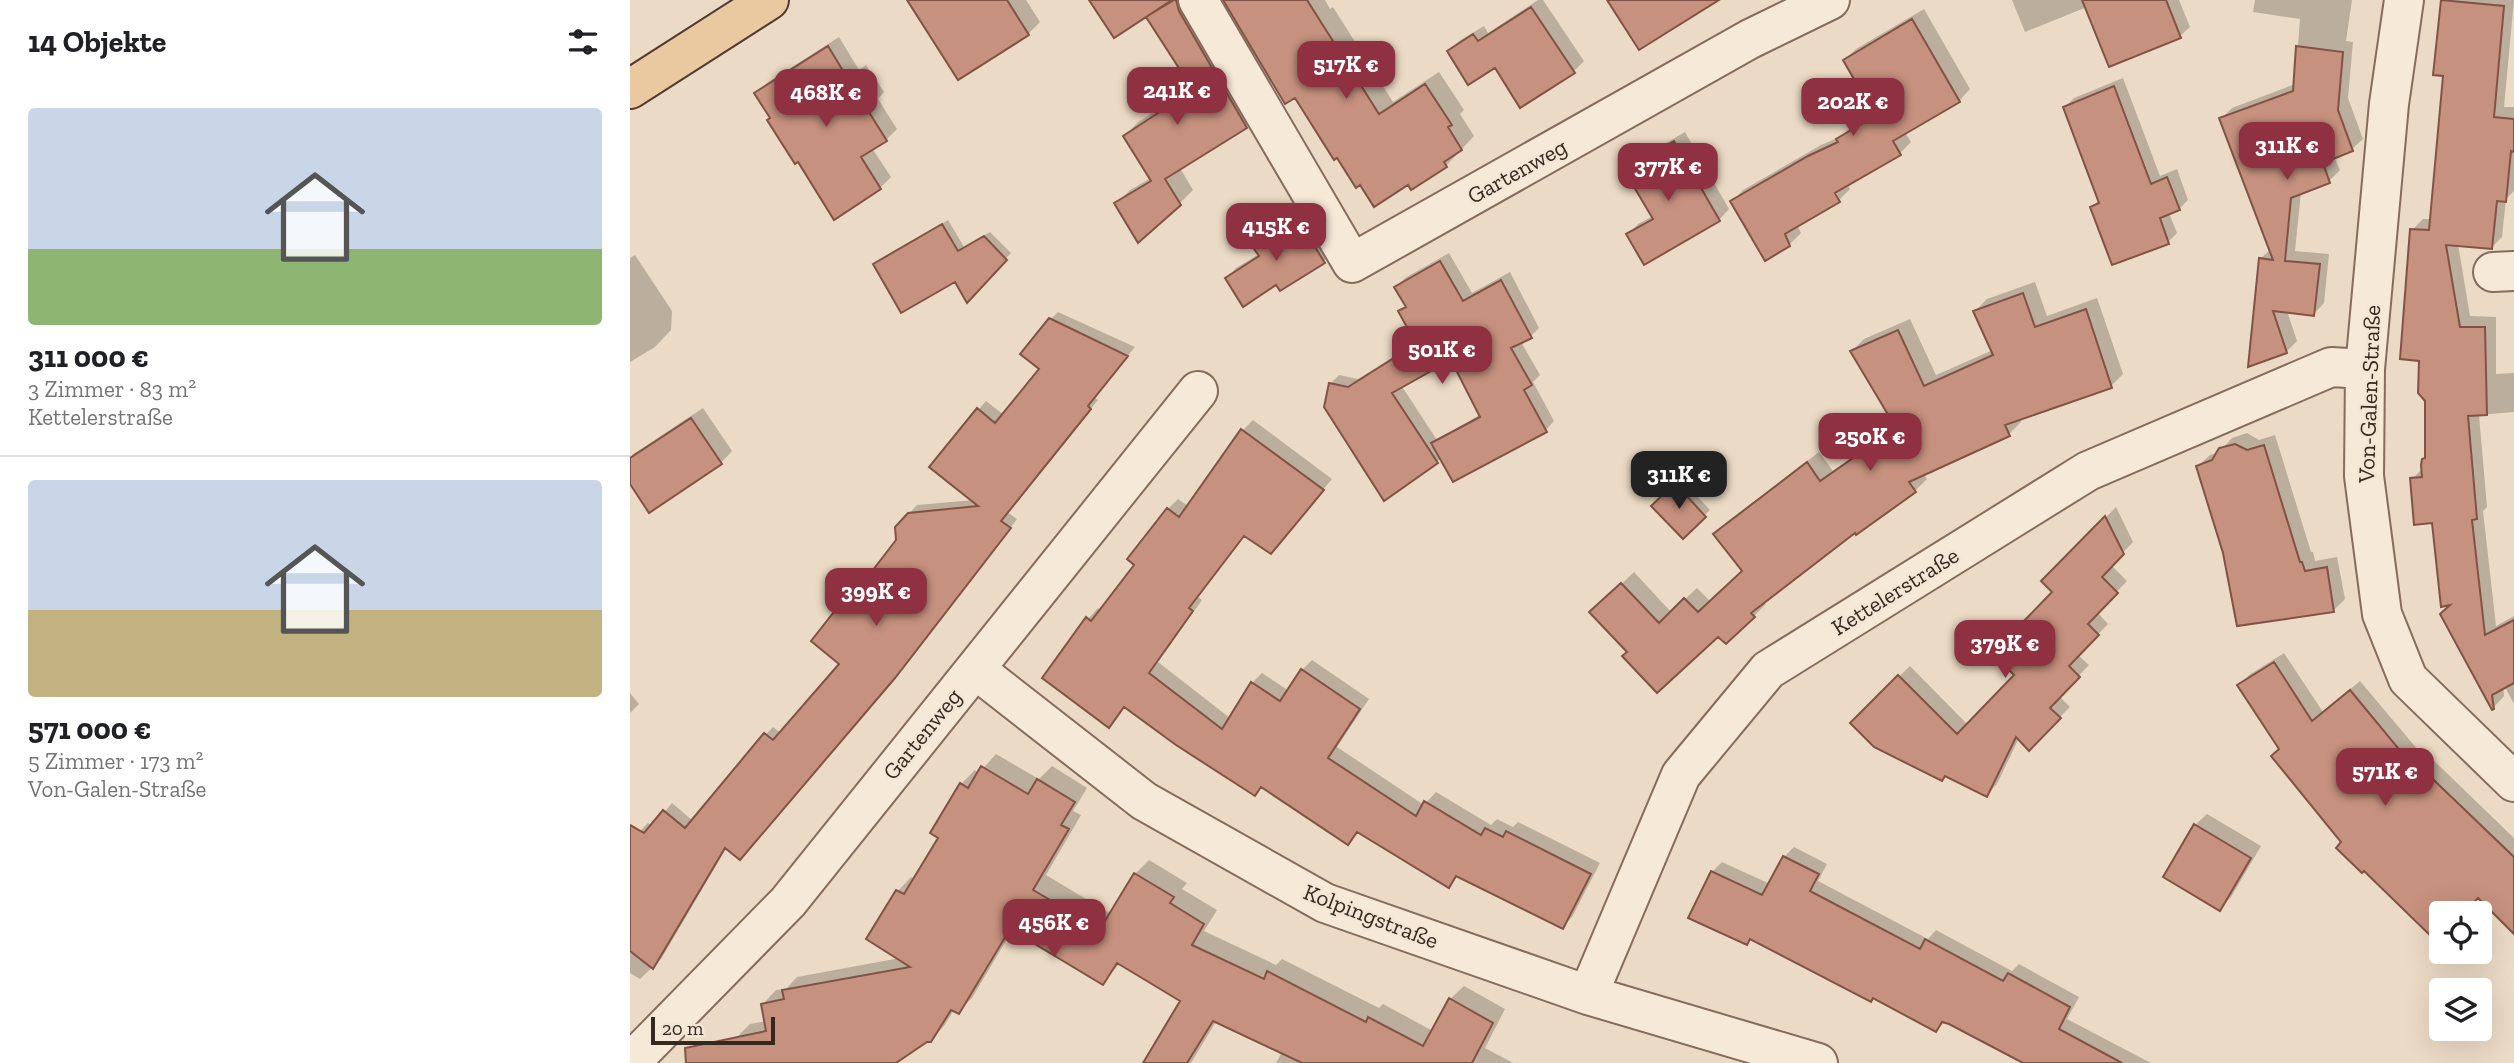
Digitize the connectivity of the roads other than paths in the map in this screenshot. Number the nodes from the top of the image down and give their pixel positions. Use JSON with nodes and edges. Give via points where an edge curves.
{"nodes":[{"id":1,"x":769,"y":0,"type":"edge"},
{"id":2,"x":1198,"y":0,"type":"edge"},
{"id":3,"x":1830,"y":0,"type":"edge"},
{"id":4,"x":2404,"y":0,"type":"edge"},
{"id":5,"x":630,"y":89,"type":"edge"},
{"id":6,"x":2365,"y":369,"type":"junction"},
{"id":7,"x":1198,"y":391,"type":"dead end"},
{"id":8,"x":975,"y":669,"type":"junction"},
{"id":9,"x":2514,"y":782,"type":"edge"},
{"id":10,"x":1588,"y":995,"type":"junction"},
{"id":11,"x":630,"y":1063,"type":"edge"},
{"id":12,"x":1818,"y":1063,"type":"edge"}],
"edges":[{"from":1,"to":5,"type":"main road"},
{"from":2,"to":3,"type":"street","name":"Gartenweg","via":[[1352,263],[1750,39]]},
{"from":4,"to":6,"type":"street","name":"Von-Galen-Straße","via":[[2389,104]]},
{"from":6,"to":9,"type":"street","name":"Von-Galen-Straße","via":[[2364,476],[2382,614],[2408,679]]},
{"from":6,"to":10,"type":"street","name":"Kettelerstraße","via":[[2331,367],[2088,471],[1768,670],[1681,775]]},
{"from":7,"to":8,"type":"street","name":"Gartenweg"},
{"from":8,"to":10,"type":"street","name":"Kolpingstraße","via":[[1144,801],[1325,903]]},
{"from":8,"to":11,"type":"street","name":"Gartenweg","via":[[788,902]]},
{"from":10,"to":12,"type":"street","name":"Kolpingstraße"}]}
